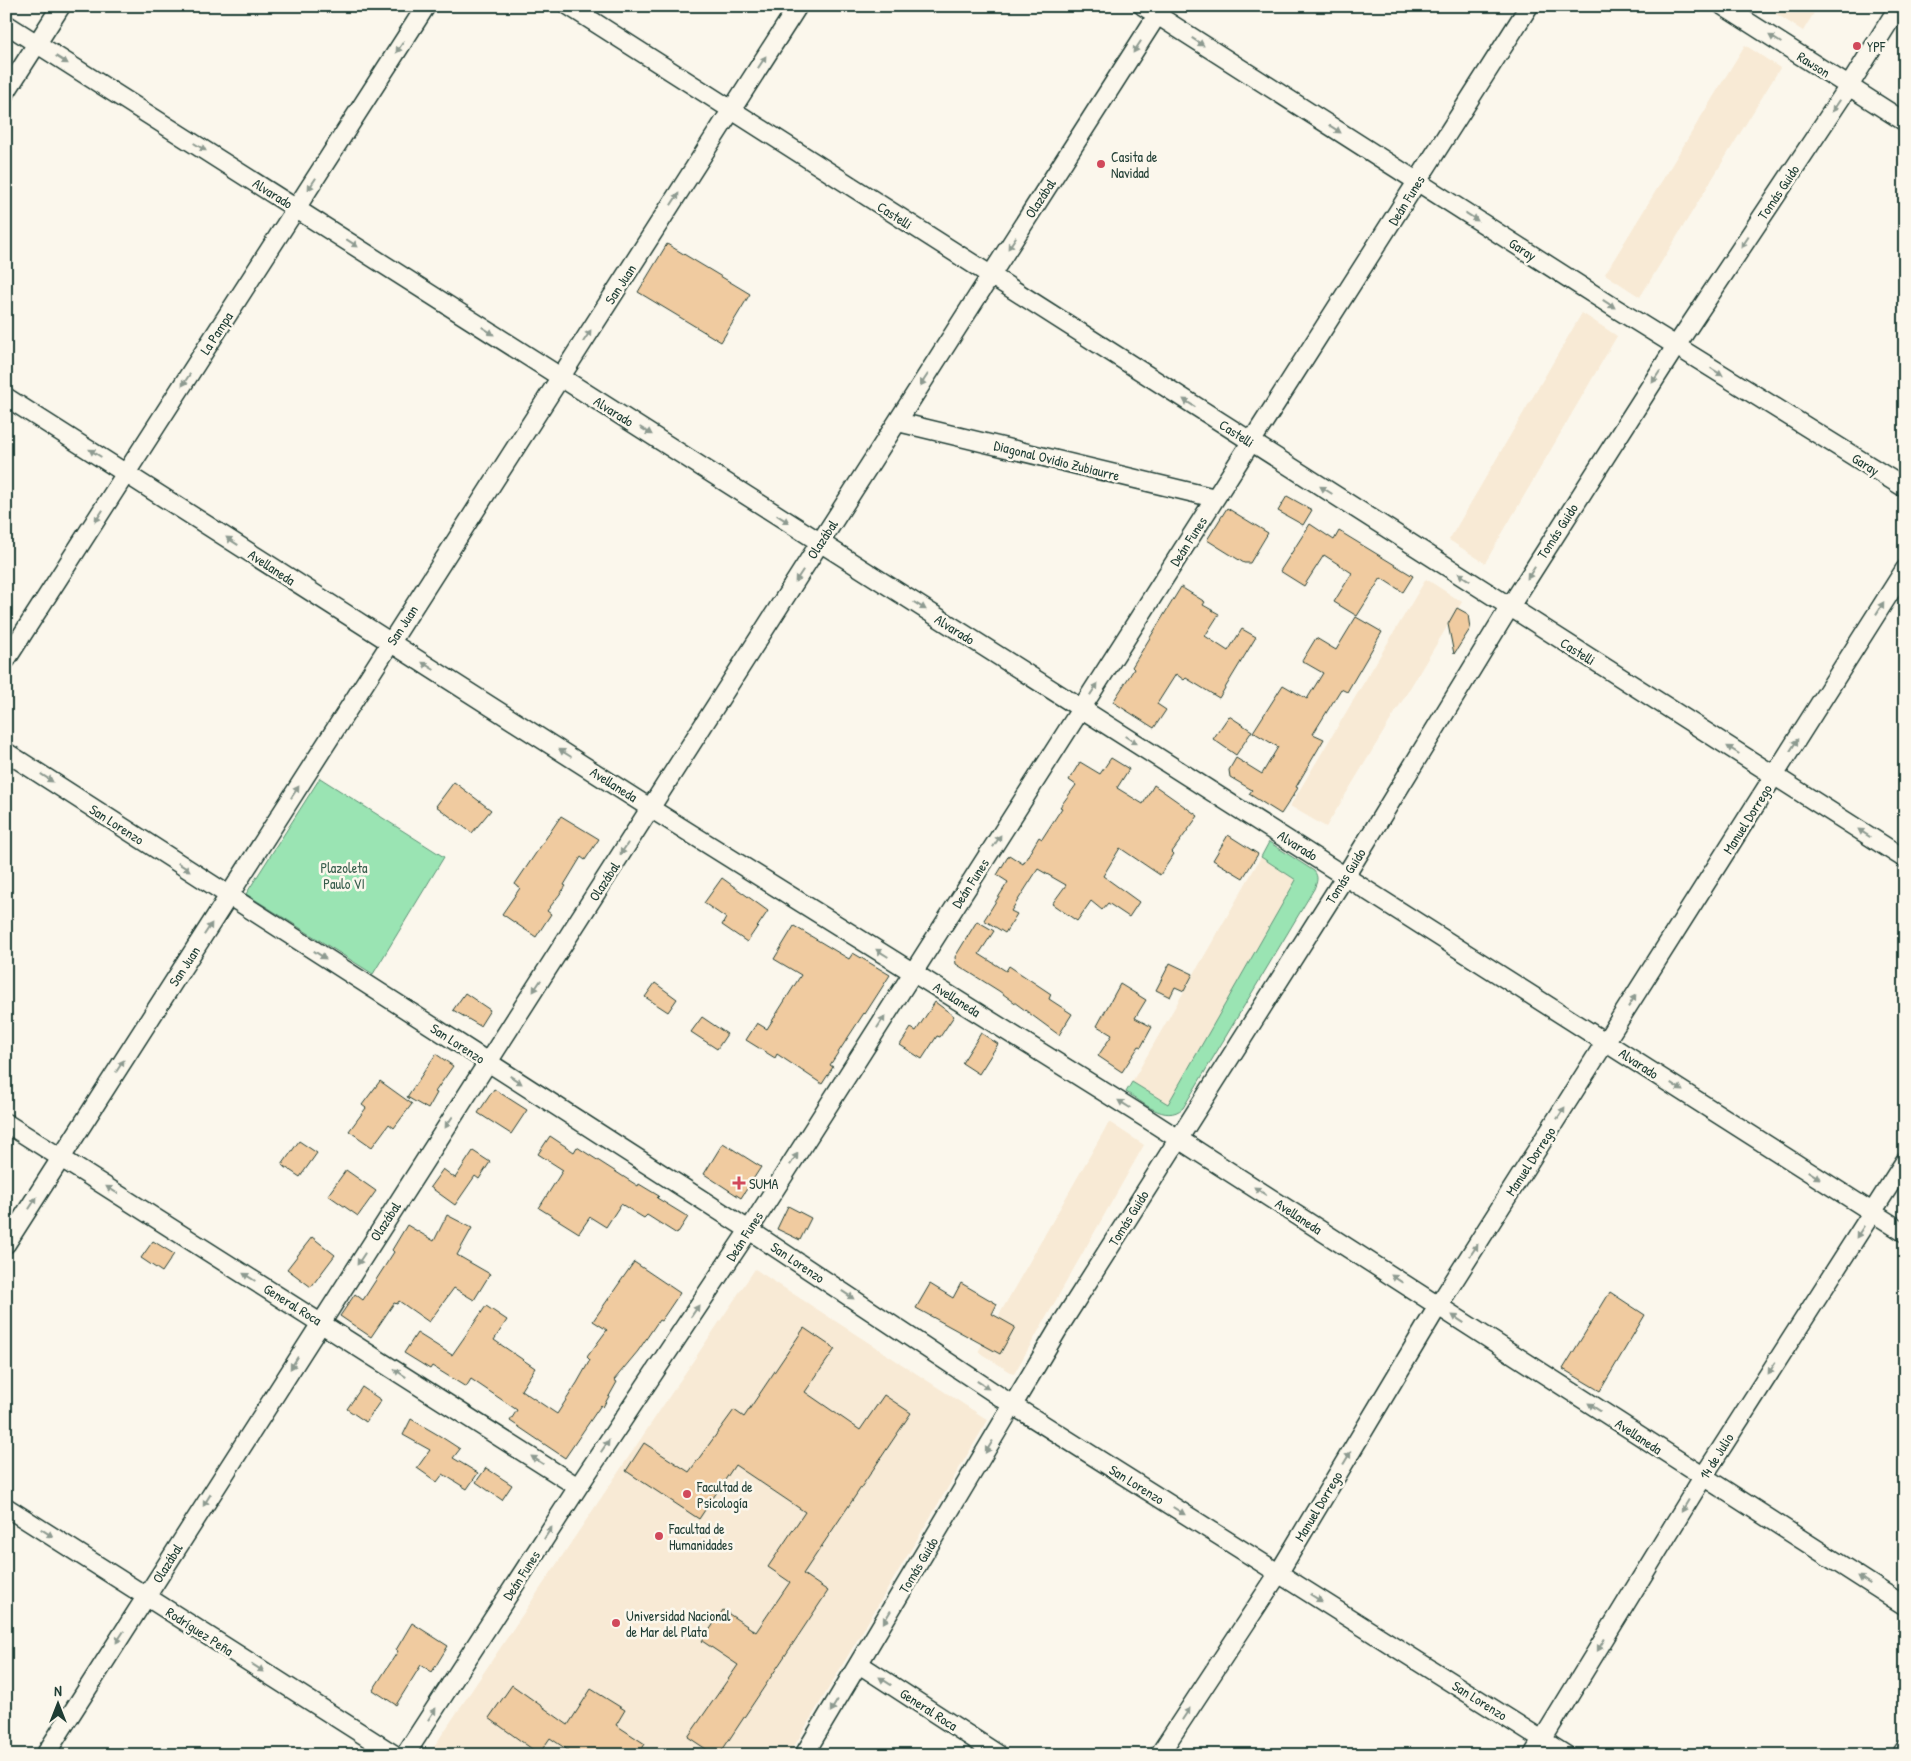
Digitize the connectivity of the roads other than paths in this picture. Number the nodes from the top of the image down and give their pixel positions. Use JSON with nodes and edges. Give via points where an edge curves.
{"nodes":[{"id":1,"x":61,"y":6,"type":"edge"},
{"id":2,"x":426,"y":6,"type":"edge"},
{"id":3,"x":568,"y":6,"type":"edge"},
{"id":4,"x":798,"y":6,"type":"edge"},
{"id":5,"x":1529,"y":6,"type":"edge"},
{"id":6,"x":1723,"y":6,"type":"edge"},
{"id":7,"x":1899,"y":6,"type":"edge"},
{"id":8,"x":1154,"y":9,"type":"edge"},
{"id":9,"x":6,"y":24,"type":"edge"},
{"id":10,"x":37,"y":44,"type":"junction"},
{"id":11,"x":1849,"y":86,"type":"junction"},
{"id":12,"x":6,"y":92,"type":"edge"},
{"id":13,"x":732,"y":110,"type":"junction"},
{"id":14,"x":1905,"y":122,"type":"edge"},
{"id":15,"x":1417,"y":182,"type":"junction"},
{"id":16,"x":297,"y":208,"type":"junction"},
{"id":17,"x":991,"y":276,"type":"junction"},
{"id":18,"x":1676,"y":346,"type":"junction"},
{"id":19,"x":561,"y":377,"type":"junction"},
{"id":20,"x":6,"y":398,"type":"edge"},
{"id":21,"x":898,"y":422,"type":"junction"},
{"id":22,"x":1251,"y":442,"type":"junction"},
{"id":23,"x":126,"y":473,"type":"junction"},
{"id":24,"x":1905,"y":488,"type":"edge"},
{"id":25,"x":1216,"y":498,"type":"junction"},
{"id":26,"x":820,"y":542,"type":"junction"},
{"id":27,"x":1905,"y":569,"type":"edge"},
{"id":28,"x":1509,"y":608,"type":"junction"},
{"id":29,"x":391,"y":642,"type":"junction"},
{"id":30,"x":6,"y":660,"type":"edge"},
{"id":31,"x":1081,"y":709,"type":"junction"},
{"id":32,"x":6,"y":752,"type":"edge"},
{"id":33,"x":1774,"y":776,"type":"junction"},
{"id":34,"x":650,"y":808,"type":"junction"},
{"id":35,"x":1905,"y":859,"type":"edge"},
{"id":36,"x":1346,"y":875,"type":"junction"},
{"id":37,"x":229,"y":896,"type":"junction"},
{"id":38,"x":913,"y":972,"type":"junction"},
{"id":39,"x":1606,"y":1042,"type":"junction"},
{"id":40,"x":488,"y":1062,"type":"junction"},
{"id":41,"x":6,"y":1123,"type":"edge"},
{"id":42,"x":1178,"y":1138,"type":"junction"},
{"id":43,"x":61,"y":1158,"type":"junction"},
{"id":44,"x":1905,"y":1161,"type":"edge"},
{"id":45,"x":1872,"y":1212,"type":"junction"},
{"id":46,"x":749,"y":1230,"type":"junction"},
{"id":47,"x":1905,"y":1233,"type":"edge"},
{"id":48,"x":6,"y":1244,"type":"edge"},
{"id":49,"x":1438,"y":1306,"type":"junction"},
{"id":50,"x":320,"y":1322,"type":"junction"},
{"id":51,"x":1014,"y":1406,"type":"junction"},
{"id":52,"x":1703,"y":1477,"type":"junction"},
{"id":53,"x":578,"y":1487,"type":"junction"},
{"id":54,"x":6,"y":1507,"type":"edge"},
{"id":55,"x":1278,"y":1574,"type":"junction"},
{"id":56,"x":146,"y":1596,"type":"junction"},
{"id":57,"x":1905,"y":1606,"type":"edge"},
{"id":58,"x":859,"y":1664,"type":"junction"},
{"id":59,"x":1538,"y":1748,"type":"edge"},
{"id":60,"x":1905,"y":1749,"type":"edge"},
{"id":61,"x":44,"y":1755,"type":"edge"},
{"id":62,"x":395,"y":1755,"type":"edge"},
{"id":63,"x":405,"y":1755,"type":"edge"},
{"id":64,"x":804,"y":1755,"type":"edge"},
{"id":65,"x":999,"y":1755,"type":"edge"},
{"id":66,"x":1159,"y":1755,"type":"edge"},
{"id":67,"x":1566,"y":1755,"type":"edge"},
{"id":68,"x":1901,"y":1755,"type":"edge"}],
"edges":[{"from":1,"to":10,"type":"street"},
{"from":2,"to":16,"type":"street","name":"La Pampa","one_way":true},
{"from":3,"to":13,"type":"street","name":"Castelli"},
{"from":13,"to":4,"type":"street","name":"San Juan","one_way":true},
{"from":5,"to":15,"type":"street","name":"Deán Funes"},
{"from":11,"to":6,"type":"street","name":"Rawson","one_way":true},
{"from":7,"to":11,"type":"street","name":"Tomás Guido"},
{"from":8,"to":15,"type":"street","name":"Garay","one_way":true},
{"from":8,"to":17,"type":"street","name":"Olazábal","one_way":true},
{"from":9,"to":10,"type":"street","name":"Alvarado"},
{"from":10,"to":12,"type":"street"},
{"from":10,"to":16,"type":"street","name":"Alvarado","one_way":true},
{"from":11,"to":14,"type":"street","name":"Rawson"},
{"from":11,"to":18,"type":"street","name":"Tomás Guido","one_way":true},
{"from":13,"to":17,"type":"street","name":"Castelli"},
{"from":19,"to":13,"type":"street","name":"San Juan","one_way":true},
{"from":15,"to":18,"type":"street","name":"Garay","one_way":true},
{"from":15,"to":22,"type":"street","name":"Deán Funes"},
{"from":16,"to":19,"type":"street","name":"Alvarado","one_way":true},
{"from":16,"to":23,"type":"street","name":"La Pampa","one_way":true},
{"from":17,"to":21,"type":"street","name":"Olazábal","one_way":true},
{"from":22,"to":17,"type":"street","name":"Castelli","one_way":true},
{"from":18,"to":24,"type":"street","name":"Garay","one_way":true},
{"from":18,"to":28,"type":"street","name":"Tomás Guido","one_way":true},
{"from":19,"to":26,"type":"street","name":"Alvarado","one_way":true},
{"from":19,"to":29,"type":"street","name":"San Juan"},
{"from":23,"to":20,"type":"street","name":"Avellaneda","one_way":true},
{"from":21,"to":25,"type":"street","name":"Diagonal Ovidio Zubiaurre"},
{"from":21,"to":26,"type":"street","name":"Olazábal"},
{"from":22,"to":25,"type":"street","name":"Deán Funes"},
{"from":28,"to":22,"type":"street","name":"Castelli","one_way":true},
{"from":29,"to":23,"type":"street","name":"Avellaneda","one_way":true},
{"from":23,"to":30,"type":"street","name":"La Pampa","one_way":true},
{"from":31,"to":25,"type":"street","name":"Deán Funes","one_way":true},
{"from":26,"to":31,"type":"street","name":"Alvarado","one_way":true},
{"from":26,"to":34,"type":"street","name":"Olazábal","one_way":true},
{"from":33,"to":27,"type":"street","name":"Manuel Dorrego","one_way":true},
{"from":33,"to":28,"type":"street","name":"Castelli","one_way":true},
{"from":28,"to":36,"type":"street","name":"Tomás Guido"},
{"from":34,"to":29,"type":"street","name":"Avellaneda","one_way":true},
{"from":37,"to":29,"type":"street","name":"San Juan","one_way":true},
{"from":31,"to":36,"type":"street","name":"Alvarado","one_way":true},
{"from":38,"to":31,"type":"street","name":"Deán Funes","one_way":true},
{"from":32,"to":37,"type":"street","name":"San Lorenzo","one_way":true},
{"from":35,"to":33,"type":"street","name":"Castelli","one_way":true},
{"from":39,"to":33,"type":"street","name":"Manuel Dorrego","one_way":true},
{"from":38,"to":34,"type":"street","name":"Avellaneda","one_way":true},
{"from":34,"to":40,"type":"street","name":"Olazábal","one_way":true},
{"from":36,"to":39,"type":"street","name":"Alvarado"},
{"from":36,"to":42,"type":"street","name":"Tomás Guido"},
{"from":37,"to":40,"type":"street","name":"San Lorenzo","one_way":true},
{"from":43,"to":37,"type":"street","name":"San Juan","one_way":true},
{"from":42,"to":38,"type":"street","name":"Avellaneda","one_way":true},
{"from":46,"to":38,"type":"street","name":"Deán Funes","one_way":true},
{"from":39,"to":45,"type":"street","name":"Alvarado","one_way":true},
{"from":49,"to":39,"type":"street","name":"Manuel Dorrego","one_way":true},
{"from":40,"to":46,"type":"street","name":"San Lorenzo","one_way":true},
{"from":40,"to":50,"type":"street","name":"Olazábal","one_way":true},
{"from":41,"to":43,"type":"street","name":"General Roca"},
{"from":49,"to":42,"type":"street","name":"Avellaneda","one_way":true},
{"from":42,"to":51,"type":"street","name":"Tomás Guido","via":[[1063,1321]]},
{"from":48,"to":43,"type":"street","name":"San Juan","one_way":true},
{"from":50,"to":43,"type":"street","name":"General Roca","one_way":true},
{"from":44,"to":45,"type":"street","name":"14 de Julio"},
{"from":45,"to":47,"type":"street","name":"Alvarado"},
{"from":45,"to":52,"type":"street","name":"14 de Julio","one_way":true},
{"from":46,"to":51,"type":"street","name":"San Lorenzo","one_way":true},
{"from":53,"to":46,"type":"street","name":"Deán Funes","one_way":true},
{"from":52,"to":49,"type":"street","name":"Avellaneda","one_way":true},
{"from":55,"to":49,"type":"street","name":"Manuel Dorrego","one_way":true},
{"from":53,"to":50,"type":"street","name":"General Roca","one_way":true},
{"from":50,"to":56,"type":"street","name":"Olazábal","one_way":true},
{"from":51,"to":55,"type":"street","name":"San Lorenzo","one_way":true},
{"from":51,"to":58,"type":"street","name":"Tomás Guido","one_way":true},
{"from":57,"to":52,"type":"street","name":"Avellaneda","one_way":true},
{"from":52,"to":59,"type":"street","name":"14 de Julio","one_way":true},
{"from":63,"to":53,"type":"street","name":"Deán Funes","one_way":true},
{"from":54,"to":56,"type":"street","name":"Rodríguez Peña","one_way":true},
{"from":55,"to":59,"type":"street","name":"San Lorenzo","one_way":true},
{"from":66,"to":55,"type":"street","name":"Manuel Dorrego","one_way":true},
{"from":56,"to":61,"type":"street","name":"Olazábal","one_way":true},
{"from":56,"to":62,"type":"street","name":"Rodríguez Peña","one_way":true},
{"from":58,"to":64,"type":"street","name":"Tomás Guido","one_way":true},
{"from":65,"to":58,"type":"street","name":"General Roca","one_way":true},
{"from":59,"to":67,"type":"street","name":"San Lorenzo"},
{"from":60,"to":68,"type":"street"}]}
